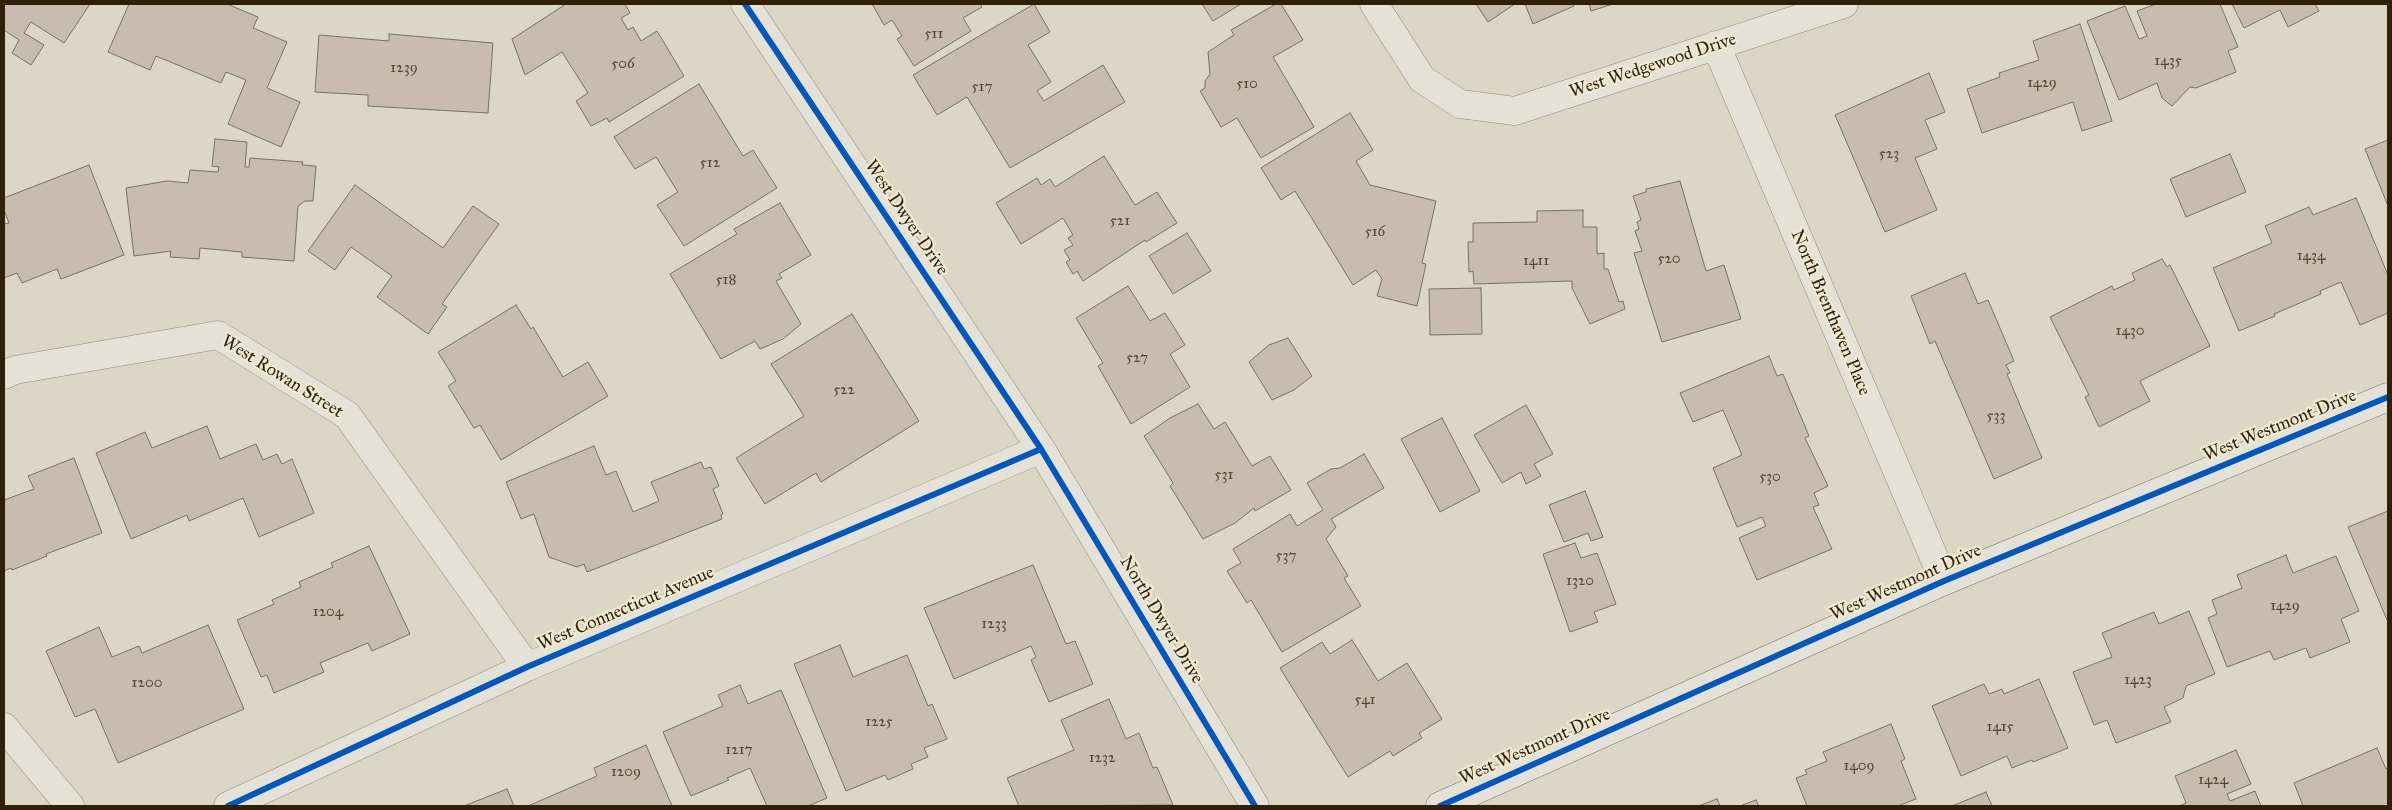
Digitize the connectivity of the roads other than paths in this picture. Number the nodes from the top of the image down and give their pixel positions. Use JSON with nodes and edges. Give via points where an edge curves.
{"nodes":[{"id":1,"x":745,"y":4,"type":"edge"},
{"id":2,"x":1374,"y":4,"type":"edge"},
{"id":3,"x":1844,"y":4,"type":"edge"},
{"id":4,"x":1716,"y":45,"type":"junction"},
{"id":5,"x":4,"y":375,"type":"edge"},
{"id":6,"x":2388,"y":398,"type":"edge"},
{"id":7,"x":1041,"y":449,"type":"junction"},
{"id":8,"x":1944,"y":581,"type":"junction"},
{"id":9,"x":527,"y":667,"type":"junction"},
{"id":10,"x":4,"y":727,"type":"edge"},
{"id":11,"x":70,"y":806,"type":"edge"},
{"id":12,"x":228,"y":806,"type":"edge"},
{"id":13,"x":1255,"y":806,"type":"edge"},
{"id":14,"x":1440,"y":806,"type":"edge"}],
"edges":[{"from":1,"to":7,"type":"street","name":"West Dwyer Drive"},
{"from":2,"to":4,"type":"street","name":"West Wedgewood Drive","via":[[1422,79],[1460,104],[1515,111]]},
{"from":3,"to":4,"type":"street","name":"West Wedgewood Drive"},
{"from":4,"to":8,"type":"street","name":"North Brenthaven Place"},
{"from":5,"to":9,"type":"street","name":"West Rowan Street","via":[[15,370],[218,335],[347,415]]},
{"from":6,"to":8,"type":"street","name":"West Westmont Drive"},
{"from":7,"to":9,"type":"street","name":"West Connecticut Avenue"},
{"from":7,"to":13,"type":"street","name":"North Dwyer Drive"},
{"from":8,"to":14,"type":"street","name":"West Westmont Drive"},
{"from":9,"to":12,"type":"street","name":"West Connecticut Avenue"},
{"from":10,"to":11,"type":"street"}]}
